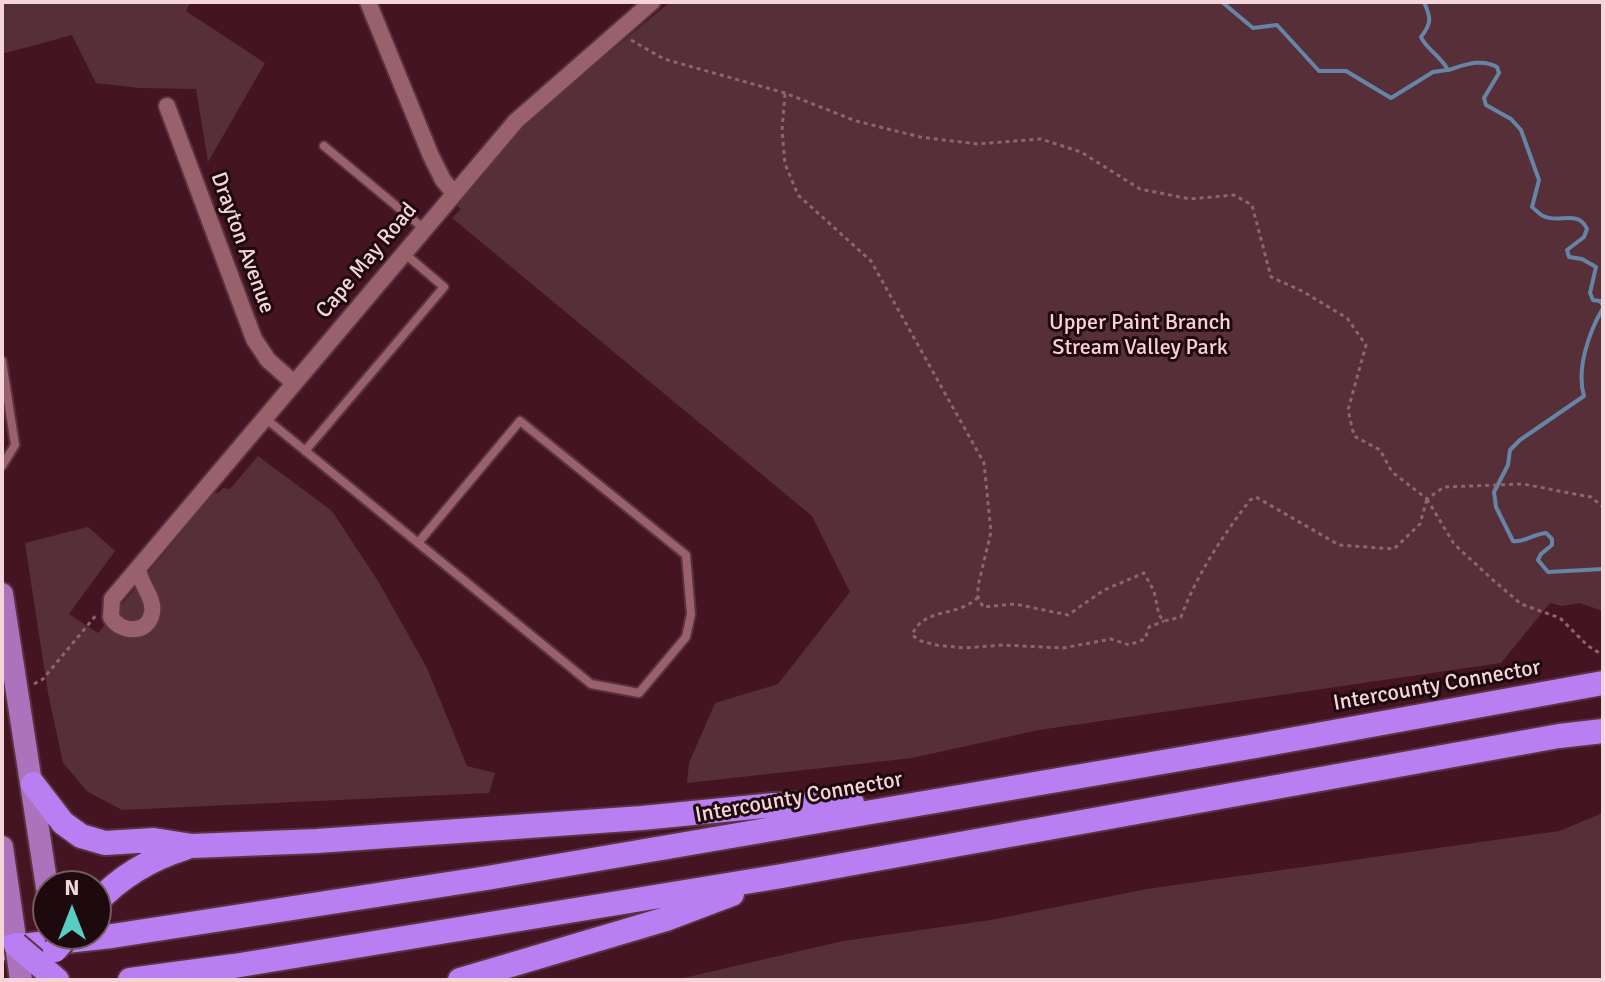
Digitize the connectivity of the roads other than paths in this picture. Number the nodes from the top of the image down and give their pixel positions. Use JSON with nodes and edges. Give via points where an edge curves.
{"nodes":[{"id":1,"x":368,"y":2,"type":"edge"},
{"id":2,"x":652,"y":2,"type":"edge"},
{"id":3,"x":167,"y":106,"type":"dead end"},
{"id":4,"x":324,"y":146,"type":"dead end"},
{"id":5,"x":453,"y":192,"type":"junction"},
{"id":6,"x":423,"y":228,"type":"junction"},
{"id":7,"x":403,"y":252,"type":"junction"},
{"id":8,"x":2,"y":361,"type":"edge"},
{"id":9,"x":294,"y":383,"type":"junction"},
{"id":10,"x":265,"y":418,"type":"junction"},
{"id":11,"x":305,"y":451,"type":"junction"},
{"id":12,"x":2,"y":466,"type":"edge"},
{"id":13,"x":418,"y":543,"type":"junction"},
{"id":14,"x":138,"y":569,"type":"junction"},
{"id":15,"x":2,"y":594,"type":"edge"},
{"id":16,"x":1603,"y":683,"type":"edge"},
{"id":17,"x":1603,"y":731,"type":"edge"},
{"id":18,"x":33,"y":784,"type":"junction"},
{"id":19,"x":935,"y":801,"type":"junction"},
{"id":20,"x":192,"y":846,"type":"junction"},
{"id":21,"x":2,"y":847,"type":"edge"},
{"id":22,"x":45,"y":870,"type":"edge"},
{"id":23,"x":782,"y":876,"type":"junction"},
{"id":24,"x":112,"y":890,"type":"edge"},
{"id":25,"x":7,"y":942,"type":"edge"},
{"id":26,"x":52,"y":961,"type":"edge"},
{"id":27,"x":21,"y":980,"type":"edge"},
{"id":28,"x":130,"y":980,"type":"edge"},
{"id":29,"x":460,"y":980,"type":"edge"}],
"edges":[{"from":1,"to":5,"type":"street","via":[[431,156]]},
{"from":2,"to":5,"type":"street","name":"Cape May Road","via":[[516,121]]},
{"from":3,"to":9,"type":"street","name":"Drayton Avenue","via":[[254,339]]},
{"from":4,"to":6,"type":"lane"},
{"from":5,"to":6,"type":"street","name":"Cape May Road"},
{"from":6,"to":7,"type":"street","name":"Cape May Road"},
{"from":7,"to":9,"type":"street","name":"Cape May Road"},
{"from":7,"to":11,"type":"lane","via":[[444,287]]},
{"from":8,"to":12,"type":"lane","via":[[15,445]]},
{"from":9,"to":10,"type":"street","name":"Cape May Road"},
{"from":10,"to":11,"type":"lane"},
{"from":10,"to":14,"type":"street","name":"Cape May Road"},
{"from":11,"to":13,"type":"lane"},
{"from":13,"to":13,"type":"lane","via":[[520,421],[686,555],[691,614],[686,637],[639,693],[591,684]]},
{"from":14,"to":14,"type":"street","name":"Cape May Road","via":[[153,609],[139,629],[120,627],[109,607]]},
{"from":15,"to":18,"type":"main road"},
{"from":16,"to":19,"type":"highway","name":"Intercounty Connector"},
{"from":17,"to":23,"type":"highway"},
{"from":18,"to":20,"type":"highway","via":[[63,823],[93,841],[154,840]]},
{"from":18,"to":22,"type":"main road"},
{"from":19,"to":20,"type":"highway","via":[[774,805]]},
{"from":19,"to":25,"type":"highway","name":"Intercounty Connector","via":[[291,910],[112,936]]},
{"from":20,"to":24,"type":"highway","via":[[156,858]]},
{"from":21,"to":25,"type":"main road","via":[[10,904]]},
{"from":23,"to":28,"type":"highway"},
{"from":23,"to":29,"type":"highway","via":[[666,919]]},
{"from":25,"to":26,"type":"highway","bridge":true},
{"from":25,"to":27,"type":"main road","bridge":true}]}
